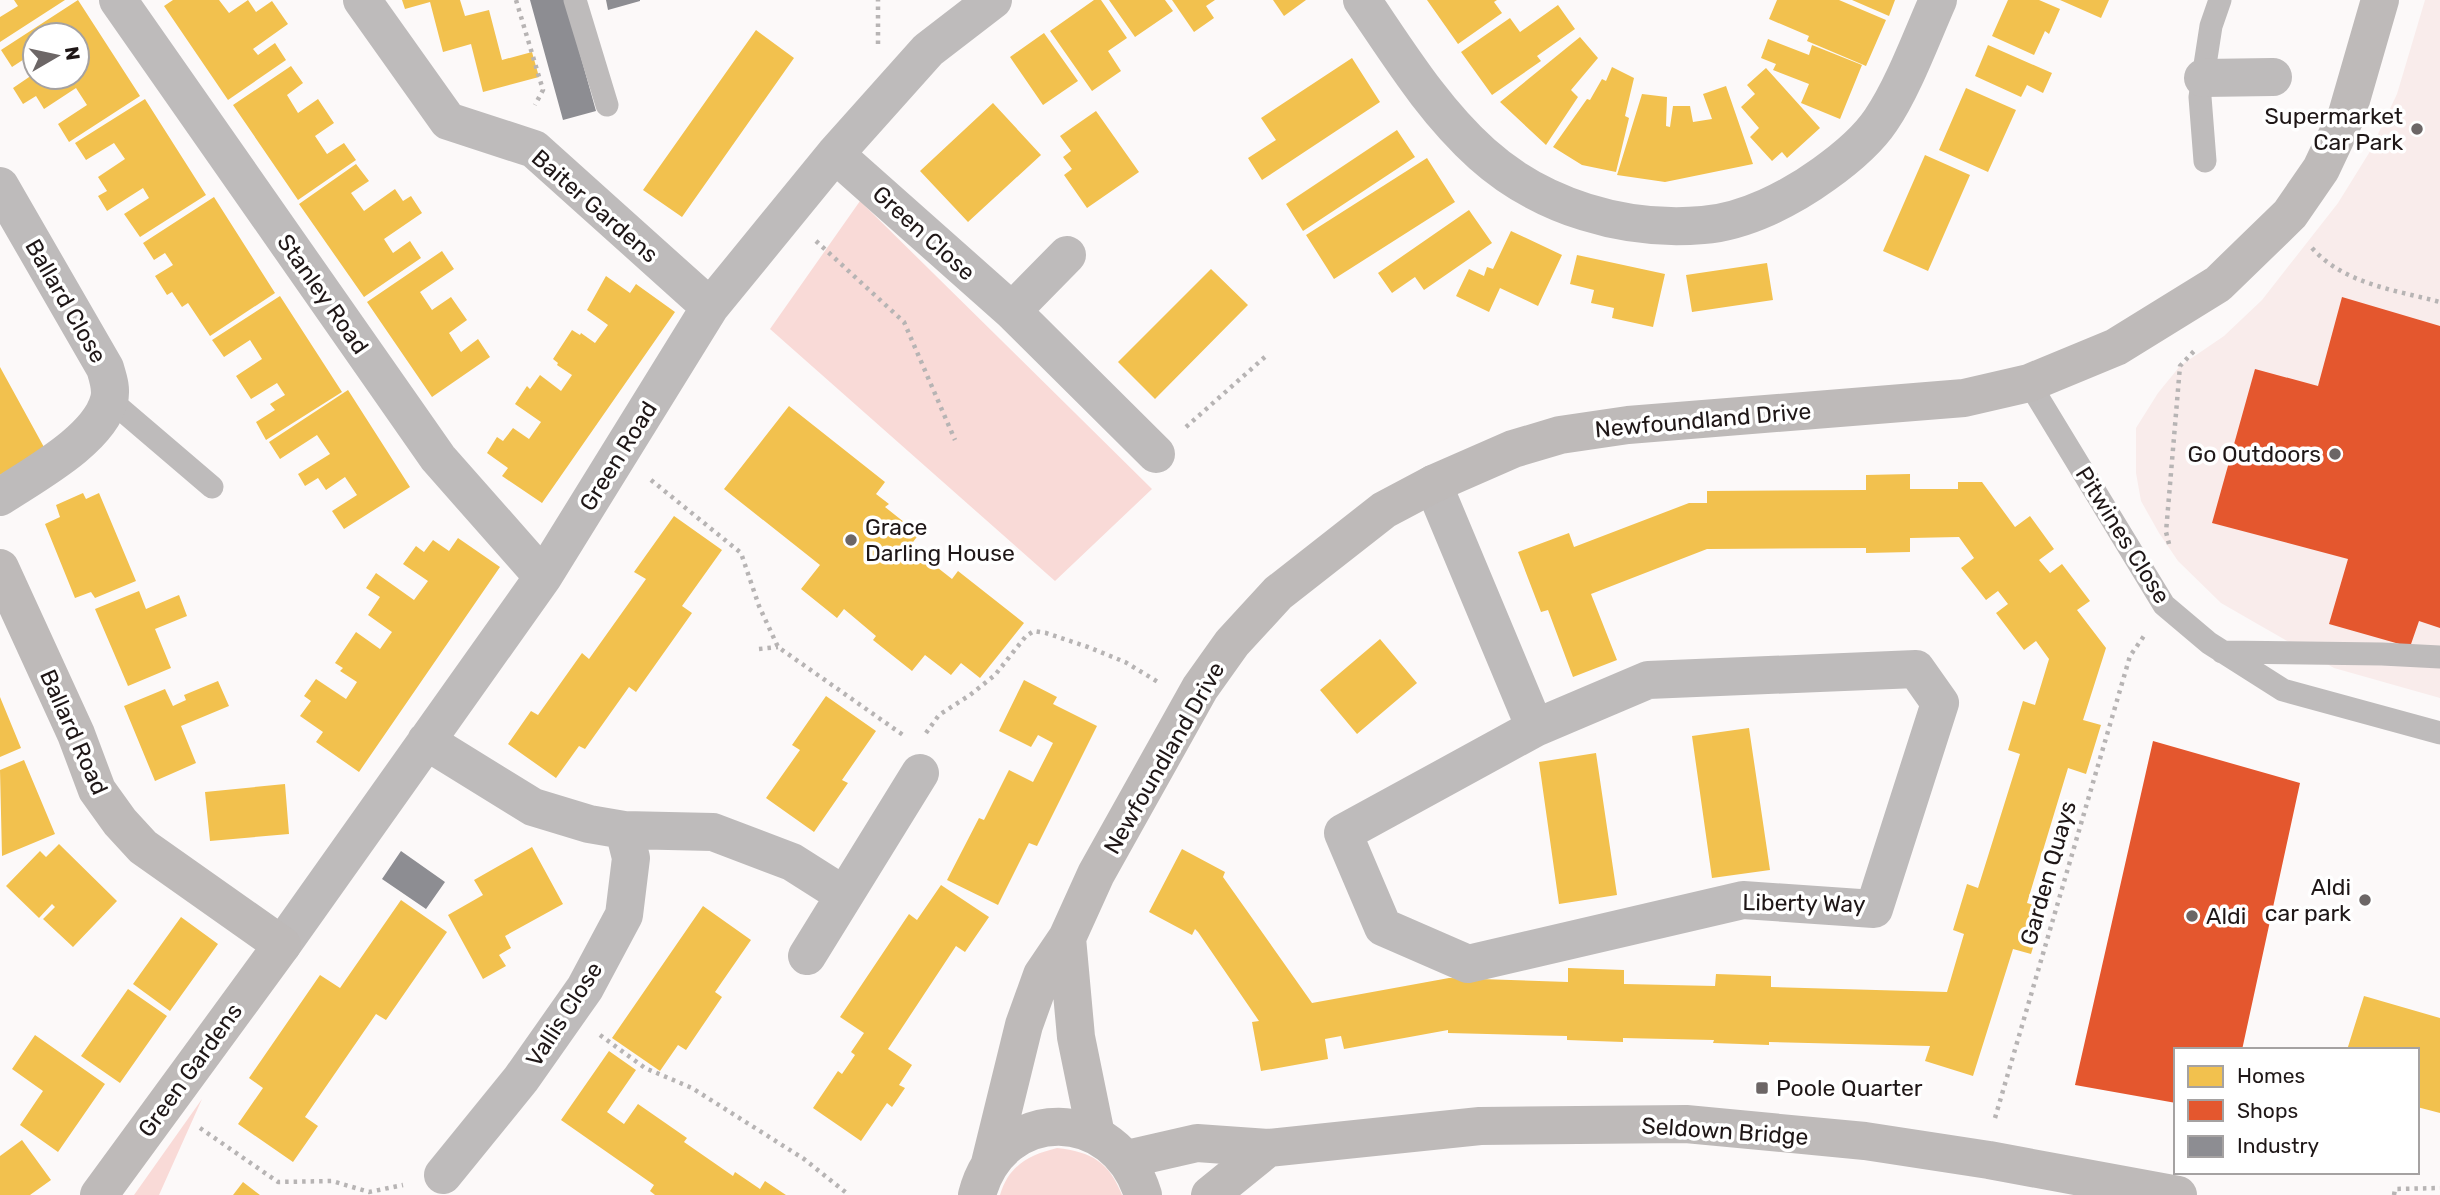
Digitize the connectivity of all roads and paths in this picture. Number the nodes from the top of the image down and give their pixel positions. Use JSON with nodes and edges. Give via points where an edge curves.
{"nodes":[{"id":1,"x":118,"y":0,"type":"edge"},
{"id":2,"x":362,"y":0,"type":"edge"},
{"id":3,"x":516,"y":0,"type":"edge"},
{"id":4,"x":575,"y":0,"type":"edge"},
{"id":5,"x":993,"y":0,"type":"edge"},
{"id":6,"x":1362,"y":0,"type":"edge"},
{"id":7,"x":1938,"y":0,"type":"edge"},
{"id":8,"x":2220,"y":0,"type":"edge"},
{"id":9,"x":2380,"y":0,"type":"edge"},
{"id":10,"x":2273,"y":77,"type":"dead end"},
{"id":11,"x":2203,"y":79,"type":"junction"},
{"id":12,"x":607,"y":106,"type":"dead end"},
{"id":13,"x":515,"y":142,"type":"junction"},
{"id":14,"x":835,"y":154,"type":"junction"},
{"id":15,"x":2205,"y":161,"type":"dead end"},
{"id":16,"x":0,"y":186,"type":"edge"},
{"id":17,"x":787,"y":215,"type":"junction"},
{"id":18,"x":2307,"y":243,"type":"dead end"},
{"id":19,"x":1067,"y":255,"type":"dead end"},
{"id":20,"x":2440,"y":302,"type":"edge"},
{"id":21,"x":710,"y":307,"type":"junction"},
{"id":22,"x":1012,"y":312,"type":"junction"},
{"id":23,"x":2196,"y":348,"type":"dead end"},
{"id":24,"x":1266,"y":356,"type":"dead end"},
{"id":25,"x":2029,"y":383,"type":"junction"},
{"id":26,"x":109,"y":399,"type":"junction"},
{"id":27,"x":955,"y":440,"type":"dead end"},
{"id":28,"x":619,"y":454,"type":"junction"},
{"id":29,"x":1156,"y":454,"type":"joint"},
{"id":30,"x":1433,"y":484,"type":"junction"},
{"id":31,"x":212,"y":487,"type":"dead end"},
{"id":32,"x":0,"y":497,"type":"edge"},
{"id":33,"x":2171,"y":551,"type":"dead end"},
{"id":34,"x":0,"y":568,"type":"edge"},
{"id":35,"x":543,"y":576,"type":"junction"},
{"id":36,"x":2164,"y":605,"type":"junction"},
{"id":37,"x":778,"y":647,"type":"junction"},
{"id":38,"x":760,"y":649,"type":"dead end"},
{"id":39,"x":2222,"y":652,"type":"junction"},
{"id":40,"x":2440,"y":657,"type":"edge"},
{"id":41,"x":1192,"y":703,"type":"junction"},
{"id":42,"x":1535,"y":728,"type":"junction"},
{"id":43,"x":2440,"y":733,"type":"edge"},
{"id":44,"x":426,"y":741,"type":"junction"},
{"id":45,"x":919,"y":759,"type":"junction"},
{"id":46,"x":624,"y":830,"type":"junction"},
{"id":47,"x":844,"y":895,"type":"junction"},
{"id":48,"x":1067,"y":938,"type":"junction"},
{"id":49,"x":282,"y":945,"type":"junction"},
{"id":50,"x":807,"y":956,"type":"dead end"},
{"id":51,"x":569,"y":1012,"type":"junction"},
{"id":52,"x":164,"y":1104,"type":"junction"},
{"id":53,"x":1096,"y":1135,"type":"junction"},
{"id":54,"x":1268,"y":1148,"type":"junction"},
{"id":55,"x":1127,"y":1159,"type":"junction"},
{"id":56,"x":1989,"y":1160,"type":"junction"},
{"id":57,"x":443,"y":1175,"type":"joint"},
{"id":58,"x":978,"y":1183,"type":"edge"},
{"id":59,"x":2440,"y":1188,"type":"edge"},
{"id":60,"x":99,"y":1195,"type":"edge"},
{"id":61,"x":849,"y":1195,"type":"edge"},
{"id":62,"x":1143,"y":1195,"type":"edge"},
{"id":63,"x":1210,"y":1195,"type":"edge"},
{"id":64,"x":2178,"y":1195,"type":"edge"},
{"id":65,"x":2394,"y":1195,"type":"edge"}],
"edges":[{"from":1,"to":35,"type":"street","name":"Stanley Road","via":[[438,458]]},
{"from":2,"to":13,"type":"street","name":"Baiter Gardens","via":[[448,121]]},
{"from":3,"to":13,"type":"path","via":[[543,90]]},
{"from":4,"to":12,"type":"lane"},
{"from":5,"to":14,"type":"street","name":"Green Road","via":[[929,50]]},
{"from":6,"to":7,"type":"street","via":[[1435,105],[1510,176],[1541,194],[1601,217],[1637,224],[1703,225],[1778,203],[1838,164],[1865,139],[1894,98]]},
{"from":8,"to":11,"type":"lane"},
{"from":9,"to":25,"type":"street","name":"Newfoundland Drive","via":[[2347,114],[2321,169],[2290,214],[2218,284],[2116,347]]},
{"from":10,"to":11,"type":"street"},
{"from":11,"to":15,"type":"lane"},
{"from":13,"to":21,"type":"street","name":"Baiter Gardens","via":[[534,149]]},
{"from":14,"to":17,"type":"street","name":"Green Road"},
{"from":14,"to":22,"type":"street","name":"Green Close"},
{"from":16,"to":26,"type":"street","name":"Ballard Close","via":[[105,368]]},
{"from":17,"to":21,"type":"street","name":"Green Road"},
{"from":17,"to":27,"type":"path","via":[[904,323]]},
{"from":18,"to":20,"type":"path","via":[[2326,264],[2362,282]]},
{"from":19,"to":22,"type":"street"},
{"from":21,"to":28,"type":"street","name":"Green Road"},
{"from":22,"to":29,"type":"street","name":"Green Close"},
{"from":23,"to":33,"type":"path","via":[[2180,366],[2166,532]]},
{"from":24,"to":29,"type":"path"},
{"from":25,"to":30,"type":"street","name":"Newfoundland Drive","via":[[1964,398],[1628,425],[1560,435],[1513,449]]},
{"from":25,"to":36,"type":"lane","name":"Pitwines Close"},
{"from":26,"to":31,"type":"lane"},
{"from":26,"to":32,"type":"street","via":[[83,440]]},
{"from":28,"to":35,"type":"street","name":"Green Road"},
{"from":28,"to":37,"type":"path","via":[[741,554]]},
{"from":30,"to":41,"type":"street","name":"Newfoundland Drive","via":[[1384,510],[1278,593],[1233,643]]},
{"from":30,"to":42,"type":"street"},
{"from":34,"to":49,"type":"street","name":"Ballard Road","via":[[97,790],[120,822],[144,847]]},
{"from":35,"to":44,"type":"street","name":"Green Road"},
{"from":36,"to":39,"type":"lane","name":"Pitwines Close"},
{"from":36,"to":56,"type":"path","name":"Garden Quays","via":[[2130,656],[1996,1110]]},
{"from":37,"to":38,"type":"path"},
{"from":37,"to":45,"type":"path"},
{"from":39,"to":40,"type":"lane"},
{"from":39,"to":43,"type":"lane","name":"Pitwines Close","via":[[2283,690]]},
{"from":41,"to":45,"type":"path","via":[[1125,662],[1034,631],[995,675],[939,715]]},
{"from":41,"to":48,"type":"street","name":"Newfoundland Drive","via":[[1096,874]]},
{"from":42,"to":42,"type":"street","name":"Liberty Way","via":[[1648,680],[1916,669],[1940,703],[1874,909],[1743,900],[1468,964],[1383,927],[1343,833]]},
{"from":44,"to":46,"type":"street","via":[[533,807]]},
{"from":44,"to":49,"type":"street","name":"Green Road"},
{"from":45,"to":47,"type":"street"},
{"from":46,"to":47,"type":"street","via":[[713,832],[792,862]]},
{"from":46,"to":51,"type":"street","name":"Vallis Close","via":[[631,858],[624,915]]},
{"from":47,"to":50,"type":"street"},
{"from":48,"to":53,"type":"street","name":"Newfoundland Drive","via":[[1076,1037]]},
{"from":48,"to":58,"type":"street","name":"Newfoundland Drive","via":[[1042,975]]},
{"from":49,"to":52,"type":"street","name":"Green Gardens"},
{"from":51,"to":57,"type":"street","name":"Vallis Close"},
{"from":51,"to":61,"type":"path","via":[[645,1068],[692,1087],[804,1159]]},
{"from":52,"to":57,"type":"path","via":[[278,1182],[332,1181],[369,1192]]},
{"from":52,"to":60,"type":"street","name":"Green Gardens"},
{"from":53,"to":55,"type":"street","name":"Newfoundland Drive"},
{"from":53,"to":58,"type":"street","name":"Newfoundland Drive","via":[[1058,1127],[1020,1137],[1003,1148]]},
{"from":54,"to":55,"type":"street","name":"Seldown Bridge","via":[[1197,1143]]},
{"from":54,"to":56,"type":"street","name":"Seldown Bridge","via":[[1480,1126],[1686,1124],[1865,1141]]},
{"from":54,"to":63,"type":"street"},
{"from":55,"to":62,"type":"street","name":"Newfoundland Drive"},
{"from":56,"to":64,"type":"street","name":"Seldown Bridge"},
{"from":59,"to":65,"type":"path","via":[[2395,1189]]}]}
